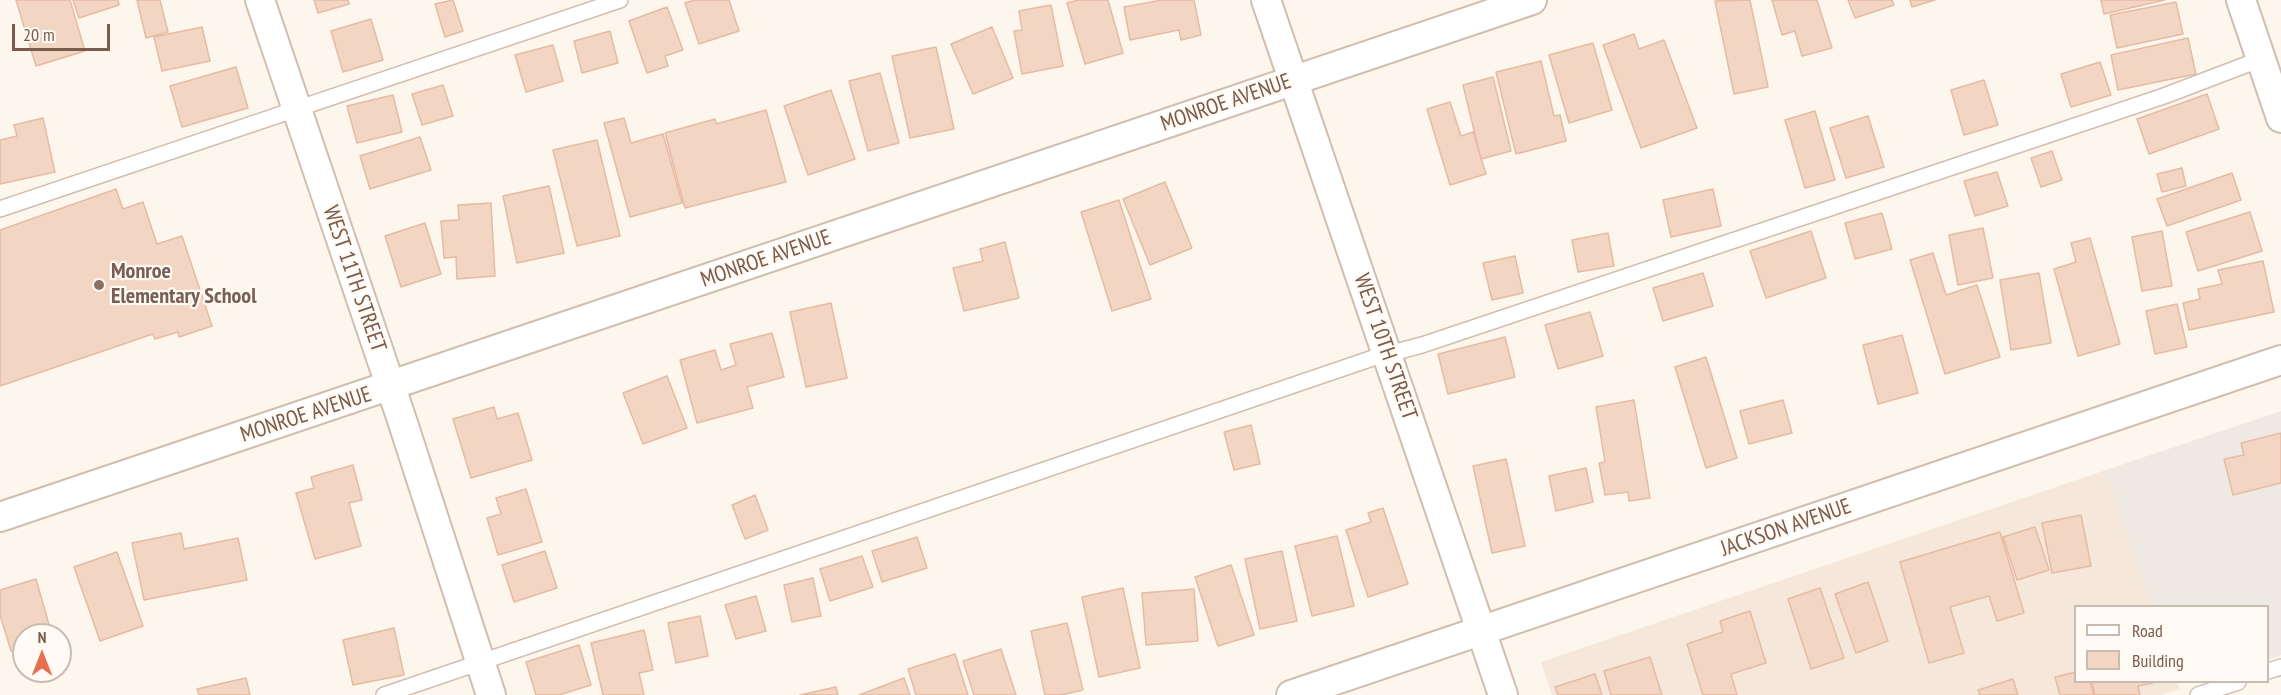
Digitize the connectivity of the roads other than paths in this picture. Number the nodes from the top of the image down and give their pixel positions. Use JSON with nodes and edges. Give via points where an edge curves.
{"nodes":[{"id":1,"x":260,"y":0,"type":"edge"},
{"id":2,"x":620,"y":0,"type":"edge"},
{"id":3,"x":1266,"y":0,"type":"edge"},
{"id":4,"x":1532,"y":0,"type":"edge"},
{"id":5,"x":2241,"y":0,"type":"edge"},
{"id":6,"x":2261,"y":59,"type":"junction"},
{"id":7,"x":1293,"y":80,"type":"junction"},
{"id":8,"x":297,"y":109,"type":"junction"},
{"id":9,"x":2281,"y":118,"type":"edge"},
{"id":10,"x":0,"y":209,"type":"edge"},
{"id":11,"x":1388,"y":354,"type":"junction"},
{"id":12,"x":2281,"y":360,"type":"edge"},
{"id":13,"x":391,"y":387,"type":"junction"},
{"id":14,"x":0,"y":517,"type":"edge"},
{"id":15,"x":1481,"y":631,"type":"junction"},
{"id":16,"x":480,"y":663,"type":"junction"},
{"id":17,"x":2232,"y":683,"type":"edge"},
{"id":18,"x":384,"y":695,"type":"edge"},
{"id":19,"x":491,"y":695,"type":"edge"},
{"id":20,"x":1291,"y":695,"type":"edge"},
{"id":21,"x":1503,"y":695,"type":"edge"},
{"id":22,"x":2198,"y":695,"type":"edge"}],
"edges":[{"from":1,"to":8,"type":"street","name":"WEST 11TH STREET"},
{"from":2,"to":8,"type":"lane"},
{"from":3,"to":7,"type":"street","name":"WEST 10TH STREET"},
{"from":4,"to":7,"type":"street","name":"MONROE AVENUE"},
{"from":5,"to":6,"type":"street"},
{"from":6,"to":9,"type":"street"},
{"from":6,"to":11,"type":"lane","via":[[2141,104]]},
{"from":7,"to":11,"type":"street","name":"WEST 10TH STREET"},
{"from":7,"to":13,"type":"street","name":"MONROE AVENUE"},
{"from":8,"to":10,"type":"lane"},
{"from":8,"to":13,"type":"street","name":"WEST 11TH STREET"},
{"from":11,"to":15,"type":"street","name":"WEST 10TH STREET"},
{"from":11,"to":16,"type":"lane"},
{"from":12,"to":15,"type":"street","name":"JACKSON AVENUE"},
{"from":13,"to":14,"type":"street","name":"MONROE AVENUE"},
{"from":13,"to":16,"type":"street","name":"WEST 11TH STREET"},
{"from":15,"to":20,"type":"street","name":"JACKSON AVENUE"},
{"from":15,"to":21,"type":"street","name":"WEST 10TH STREET"},
{"from":16,"to":18,"type":"lane"},
{"from":16,"to":19,"type":"street","name":"WEST 11TH STREET"},
{"from":17,"to":22,"type":"lane"}]}
